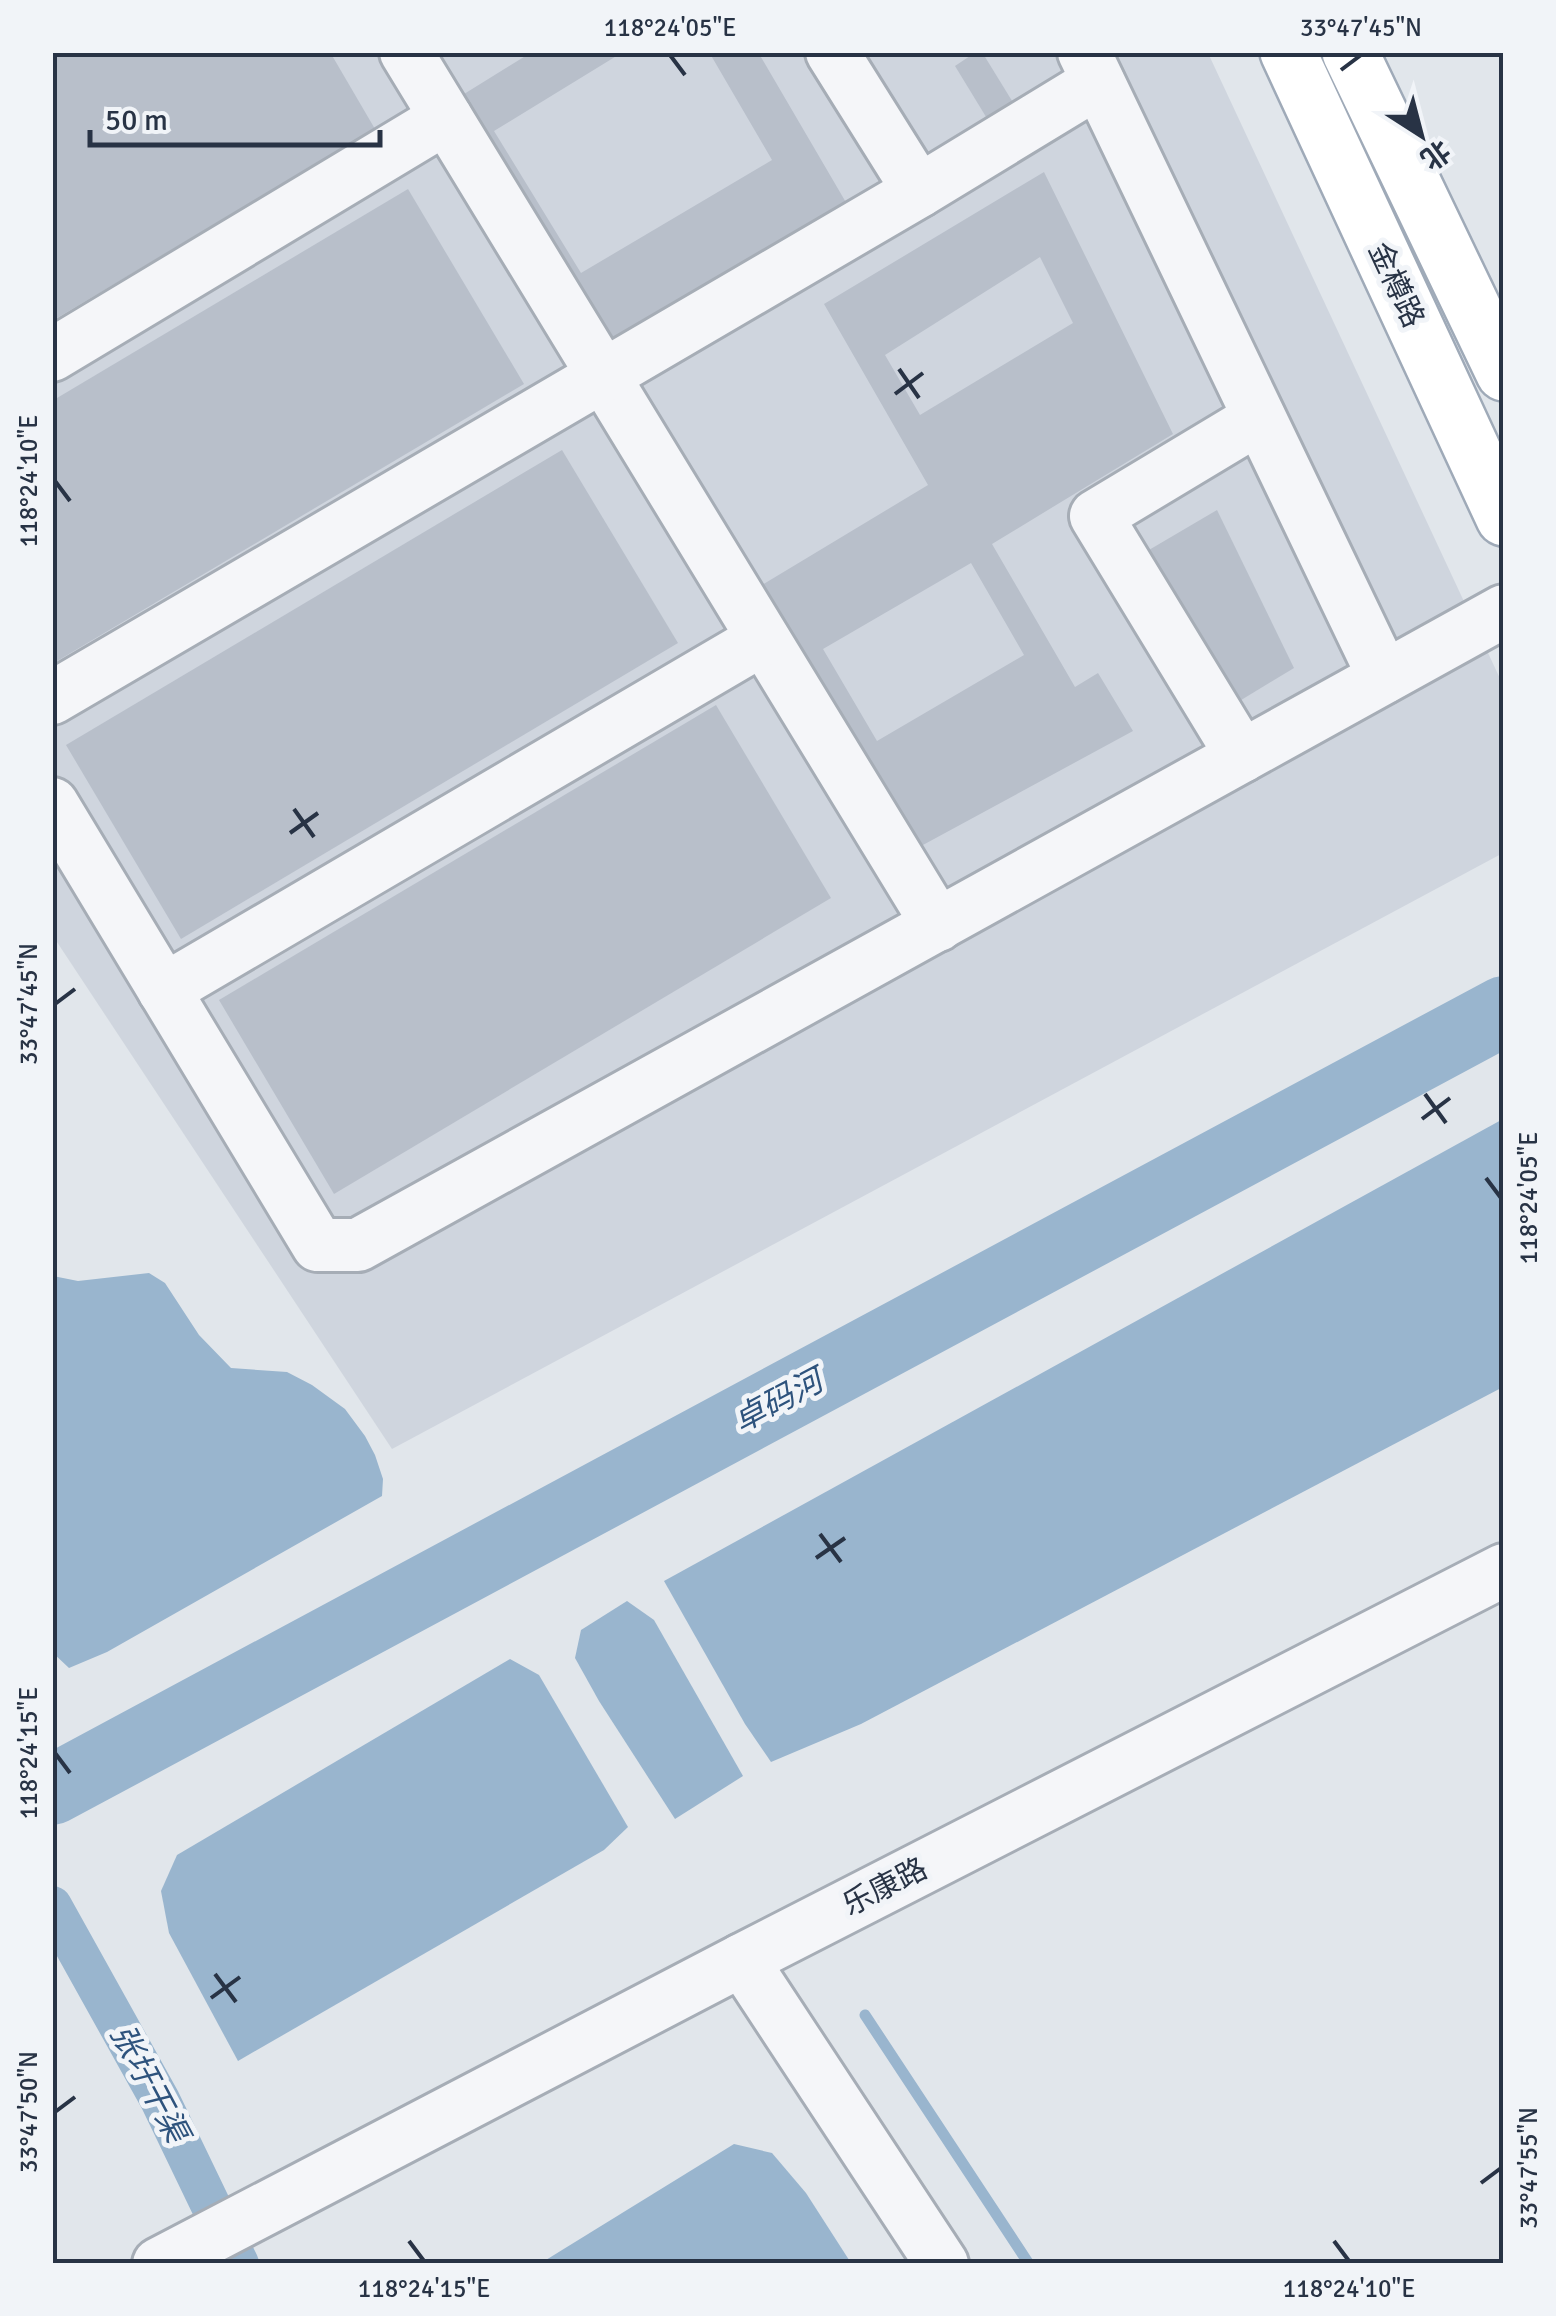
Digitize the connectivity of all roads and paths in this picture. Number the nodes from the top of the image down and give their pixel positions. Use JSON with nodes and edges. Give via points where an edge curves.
{"nodes":[{"id":1,"x":832,"y":52,"type":"edge"},
{"id":2,"x":1288,"y":52,"type":"edge"},
{"id":3,"x":1350,"y":52,"type":"edge"},
{"id":4,"x":410,"y":54,"type":"edge"},
{"id":5,"x":1091,"y":67,"type":"edge"},
{"id":6,"x":446,"y":118,"type":"junction"},
{"id":7,"x":920,"y":191,"type":"junction"},
{"id":8,"x":52,"y":355,"type":"edge"},
{"id":9,"x":1504,"y":373,"type":"edge"},
{"id":10,"x":603,"y":376,"type":"junction"},
{"id":11,"x":1259,"y":418,"type":"junction"},
{"id":12,"x":1504,"y":518,"type":"edge"},
{"id":13,"x":1504,"y":611,"type":"edge"},
{"id":14,"x":763,"y":639,"type":"junction"},
{"id":15,"x":1384,"y":677,"type":"junction"},
{"id":16,"x":52,"y":698,"type":"edge"},
{"id":17,"x":1242,"y":756,"type":"junction"},
{"id":18,"x":52,"y":804,"type":"edge"},
{"id":19,"x":938,"y":925,"type":"junction"},
{"id":20,"x":164,"y":990,"type":"junction"},
{"id":21,"x":1504,"y":1570,"type":"edge"},
{"id":22,"x":742,"y":1960,"type":"junction"},
{"id":23,"x":160,"y":2263,"type":"edge"},
{"id":24,"x":942,"y":2264,"type":"edge"}],
"edges":[{"from":1,"to":7,"type":"street"},
{"from":2,"to":12,"type":"main road","name":"金樽路"},
{"from":3,"to":9,"type":"main road","name":"金樽路"},
{"from":4,"to":6,"type":"street"},
{"from":5,"to":7,"type":"street"},
{"from":5,"to":11,"type":"street"},
{"from":6,"to":8,"type":"street"},
{"from":6,"to":10,"type":"street"},
{"from":7,"to":10,"type":"street"},
{"from":10,"to":14,"type":"street"},
{"from":10,"to":16,"type":"street"},
{"from":11,"to":15,"type":"street"},
{"from":11,"to":17,"type":"street","via":[[1096,516]]},
{"from":13,"to":15,"type":"street"},
{"from":14,"to":19,"type":"street"},
{"from":14,"to":20,"type":"street"},
{"from":15,"to":17,"type":"street"},
{"from":17,"to":19,"type":"street"},
{"from":18,"to":20,"type":"street"},
{"from":19,"to":20,"type":"street","via":[[358,1245],[318,1244]]},
{"from":21,"to":22,"type":"street","name":"乐康路"},
{"from":22,"to":23,"type":"street","name":"乐康路"},
{"from":22,"to":24,"type":"street"}]}
